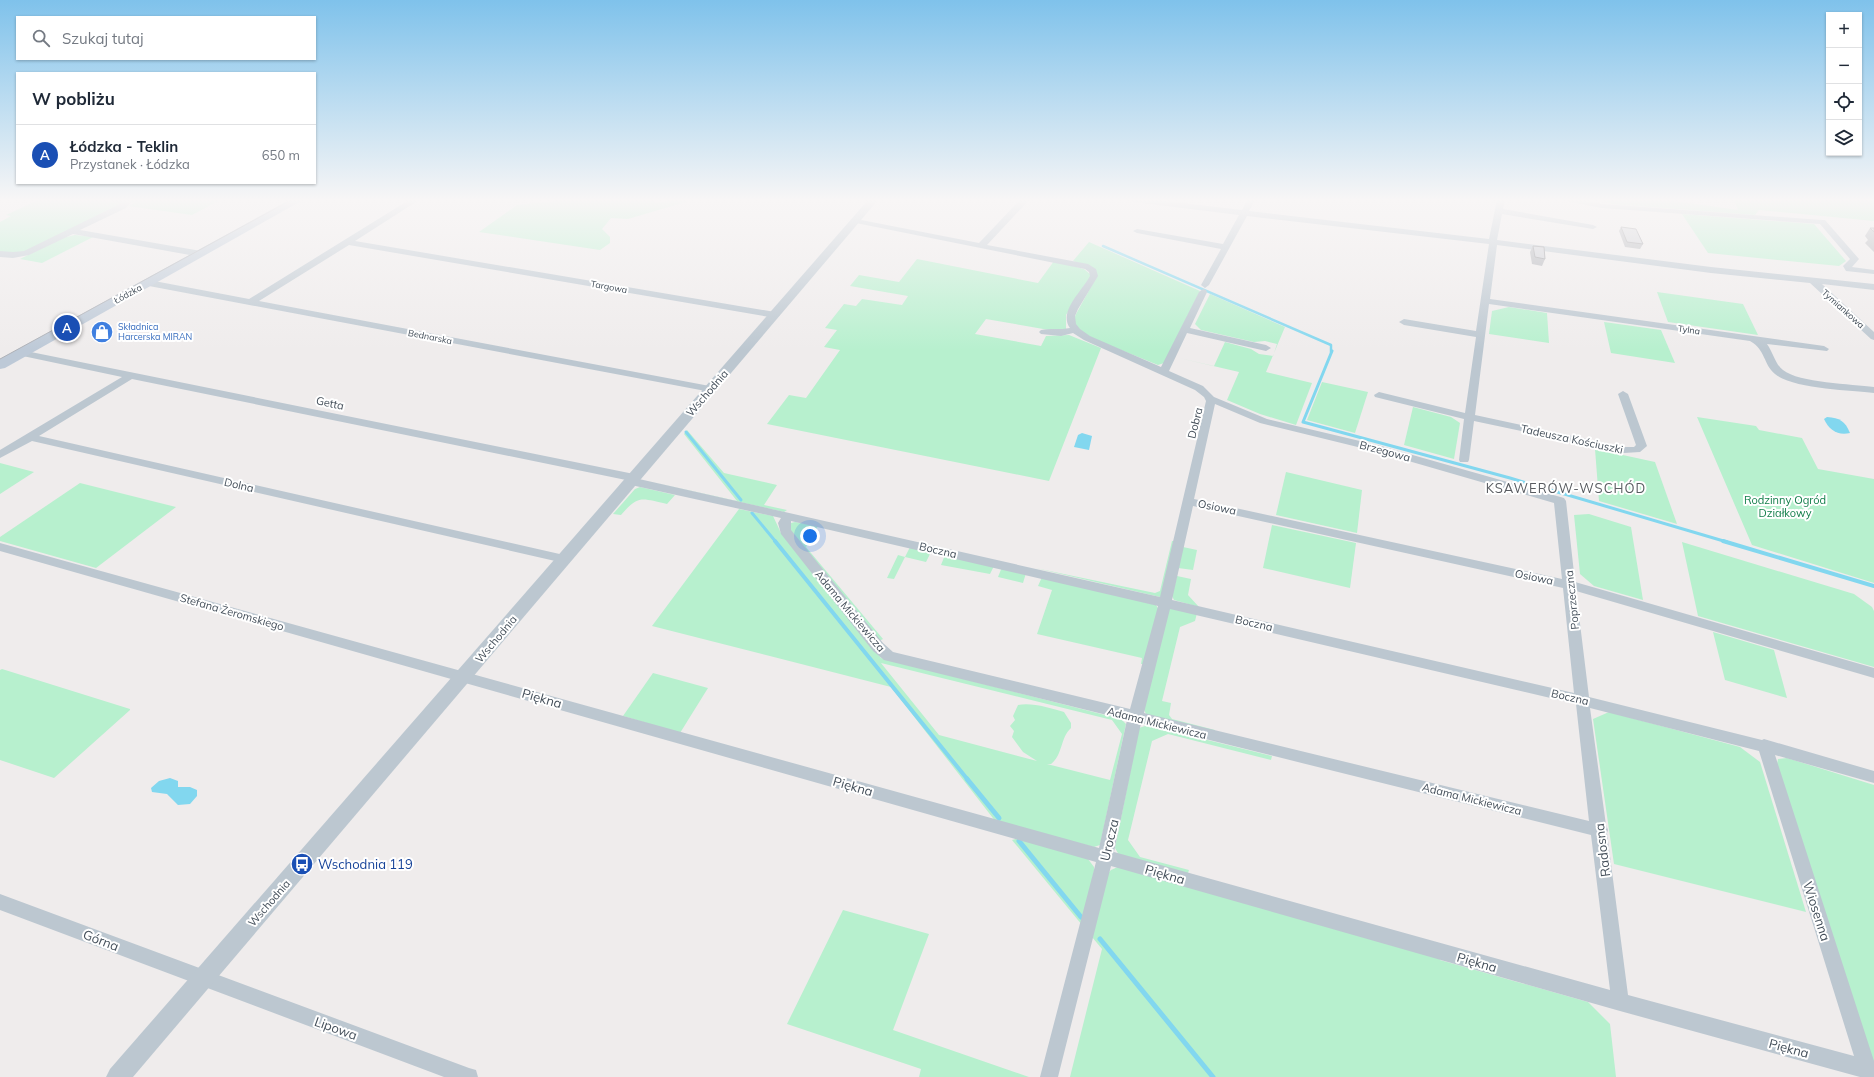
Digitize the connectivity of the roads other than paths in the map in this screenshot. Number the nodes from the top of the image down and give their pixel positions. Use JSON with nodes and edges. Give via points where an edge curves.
{"nodes":[{"id":1,"x":32,"y":250,"type":"edge"},
{"id":2,"x":180,"y":250,"type":"edge"},
{"id":3,"x":208,"y":250,"type":"edge"},
{"id":4,"x":335,"y":250,"type":"edge"},
{"id":5,"x":396,"y":250,"type":"edge"},
{"id":6,"x":831,"y":250,"type":"edge"},
{"id":7,"x":1007,"y":250,"type":"edge"},
{"id":8,"x":1224,"y":250,"type":"edge"},
{"id":9,"x":1492,"y":250,"type":"edge"},
{"id":10,"x":1558,"y":250,"type":"edge"},
{"id":11,"x":1846,"y":250,"type":"edge"},
{"id":12,"x":0,"y":254,"type":"edge"},
{"id":13,"x":201,"y":254,"type":"junction"},
{"id":14,"x":1872,"y":272,"type":"dead end"},
{"id":15,"x":1812,"y":280,"type":"junction"},
{"id":16,"x":148,"y":283,"type":"junction"},
{"id":17,"x":1874,"y":287,"type":"edge"},
{"id":18,"x":1485,"y":301,"type":"junction"},
{"id":19,"x":249,"y":303,"type":"junction"},
{"id":20,"x":775,"y":315,"type":"junction"},
{"id":21,"x":1404,"y":322,"type":"dead end"},
{"id":22,"x":1075,"y":330,"type":"junction"},
{"id":23,"x":1184,"y":330,"type":"junction"},
{"id":24,"x":1044,"y":332,"type":"dead end"},
{"id":25,"x":1481,"y":335,"type":"junction"},
{"id":26,"x":1874,"y":337,"type":"edge"},
{"id":27,"x":1752,"y":339,"type":"junction"},
{"id":28,"x":1266,"y":348,"type":"dead end"},
{"id":29,"x":1824,"y":348,"type":"dead end"},
{"id":30,"x":21,"y":353,"type":"junction"},
{"id":31,"x":0,"y":365,"type":"edge"},
{"id":32,"x":1163,"y":372,"type":"junction"},
{"id":33,"x":131,"y":375,"type":"junction"},
{"id":34,"x":711,"y":389,"type":"junction"},
{"id":35,"x":1874,"y":390,"type":"edge"},
{"id":36,"x":1623,"y":394,"type":"dead end"},
{"id":37,"x":1379,"y":395,"type":"dead end"},
{"id":38,"x":1211,"y":399,"type":"junction"},
{"id":39,"x":1469,"y":417,"type":"junction"},
{"id":40,"x":30,"y":437,"type":"junction"},
{"id":41,"x":0,"y":455,"type":"edge"},
{"id":42,"x":1464,"y":460,"type":"dead end"},
{"id":43,"x":633,"y":480,"type":"junction"},
{"id":44,"x":1188,"y":501,"type":"junction"},
{"id":45,"x":1560,"y":501,"type":"joint"},
{"id":46,"x":788,"y":516,"type":"junction"},
{"id":47,"x":0,"y":547,"type":"edge"},
{"id":48,"x":564,"y":559,"type":"junction"},
{"id":49,"x":1570,"y":585,"type":"junction"},
{"id":50,"x":1165,"y":602,"type":"junction"},
{"id":51,"x":1874,"y":673,"type":"edge"},
{"id":52,"x":464,"y":677,"type":"junction"},
{"id":53,"x":1582,"y":699,"type":"junction"},
{"id":54,"x":1135,"y":718,"type":"junction"},
{"id":55,"x":1764,"y":745,"type":"junction"},
{"id":56,"x":1874,"y":777,"type":"edge"},
{"id":57,"x":1600,"y":830,"type":"junction"},
{"id":58,"x":1105,"y":857,"type":"junction"},
{"id":59,"x":0,"y":902,"type":"edge"},
{"id":60,"x":203,"y":979,"type":"junction"},
{"id":61,"x":1620,"y":1002,"type":"junction"},
{"id":62,"x":1869,"y":1073,"type":"edge"},
{"id":63,"x":118,"y":1077,"type":"edge"},
{"id":64,"x":469,"y":1077,"type":"edge"},
{"id":65,"x":1050,"y":1077,"type":"edge"}],
"edges":[{"from":1,"to":12,"type":"street","via":[[13,255]]},
{"from":2,"to":13,"type":"street"},
{"from":3,"to":13,"type":"main road","name":"Łódzka"},
{"from":4,"to":19,"type":"street"},
{"from":5,"to":20,"type":"street","name":"Targowa"},
{"from":6,"to":20,"type":"street","name":"Wschodnia"},
{"from":7,"to":22,"type":"street","via":[[1092,269],[1092,281],[1070,315],[1070,324]]},
{"from":8,"to":23,"type":"street"},
{"from":9,"to":18,"type":"street"},
{"from":10,"to":15,"type":"street","name":"Tymiankowa"},
{"from":11,"to":14,"type":"street","via":[[1854,259],[1849,262],[1849,269]]},
{"from":13,"to":16,"type":"main road","name":"Łódzka"},
{"from":15,"to":17,"type":"street","name":"Tymiankowa"},
{"from":15,"to":26,"type":"street","name":"Tymiankowa"},
{"from":16,"to":19,"type":"street","name":"Bednarska"},
{"from":16,"to":30,"type":"main road","name":"Łódzka"},
{"from":18,"to":25,"type":"street"},
{"from":18,"to":27,"type":"street","name":"Tylna"},
{"from":19,"to":34,"type":"street","name":"Bednarska"},
{"from":20,"to":34,"type":"street","name":"Wschodnia"},
{"from":21,"to":25,"type":"street"},
{"from":22,"to":24,"type":"street","via":[[1061,333]]},
{"from":22,"to":32,"type":"street","name":"Dobra","via":[[1087,338]]},
{"from":23,"to":28,"type":"street"},
{"from":23,"to":32,"type":"street"},
{"from":25,"to":39,"type":"street"},
{"from":27,"to":29,"type":"street","name":"Tylna"},
{"from":27,"to":35,"type":"street","via":[[1762,344],[1778,371],[1790,378]]},
{"from":30,"to":31,"type":"main road","name":"Łódzka"},
{"from":30,"to":33,"type":"street","name":"Getta"},
{"from":32,"to":38,"type":"street","name":"Dobra","via":[[1199,388]]},
{"from":33,"to":40,"type":"street"},
{"from":33,"to":43,"type":"street","name":"Getta"},
{"from":34,"to":43,"type":"street","name":"Wschodnia"},
{"from":36,"to":39,"type":"street","name":"Tadeusza Kościuszki","via":[[1642,446],[1636,450],[1624,450]]},
{"from":37,"to":39,"type":"street","name":"Tadeusza Kościuszki"},
{"from":38,"to":44,"type":"street","name":"Dobra"},
{"from":38,"to":45,"type":"street","name":"Brzegowa","via":[[1264,421],[1377,448]]},
{"from":39,"to":42,"type":"street"},
{"from":40,"to":41,"type":"street"},
{"from":40,"to":48,"type":"street","name":"Dolna"},
{"from":43,"to":46,"type":"street","name":"Boczna"},
{"from":43,"to":48,"type":"street","name":"Wschodnia"},
{"from":44,"to":49,"type":"street","name":"Osiowa"},
{"from":44,"to":50,"type":"street","name":"Dobra"},
{"from":45,"to":49,"type":"street","name":"Poprzeczna"},
{"from":46,"to":50,"type":"street","name":"Boczna"},
{"from":46,"to":54,"type":"street","name":"Adama Mickiewicza","via":[[784,523],[785,531],[878,647],[889,656]]},
{"from":47,"to":52,"type":"street","name":"Stefana Żeromskiego"},
{"from":48,"to":52,"type":"street","name":"Wschodnia"},
{"from":49,"to":51,"type":"street","name":"Osiowa"},
{"from":49,"to":53,"type":"street","name":"Poprzeczna"},
{"from":50,"to":53,"type":"street","name":"Boczna"},
{"from":50,"to":54,"type":"street","name":"Urocza"},
{"from":52,"to":58,"type":"street","name":"Piękna"},
{"from":52,"to":60,"type":"street","name":"Wschodnia"},
{"from":53,"to":55,"type":"street","name":"Boczna"},
{"from":53,"to":57,"type":"street","name":"Radosna"},
{"from":54,"to":57,"type":"street","name":"Adama Mickiewicza"},
{"from":54,"to":58,"type":"street","name":"Urocza"},
{"from":55,"to":56,"type":"street","name":"Boczna"},
{"from":55,"to":62,"type":"street","name":"Wiosenna"},
{"from":57,"to":61,"type":"street","name":"Radosna"},
{"from":58,"to":61,"type":"street","name":"Piękna"},
{"from":58,"to":65,"type":"street","name":"Urocza"},
{"from":59,"to":60,"type":"street","name":"Górna"},
{"from":60,"to":63,"type":"street","name":"Wschodnia"},
{"from":60,"to":64,"type":"street","name":"Lipowa"},
{"from":61,"to":62,"type":"street","name":"Piękna"}]}
